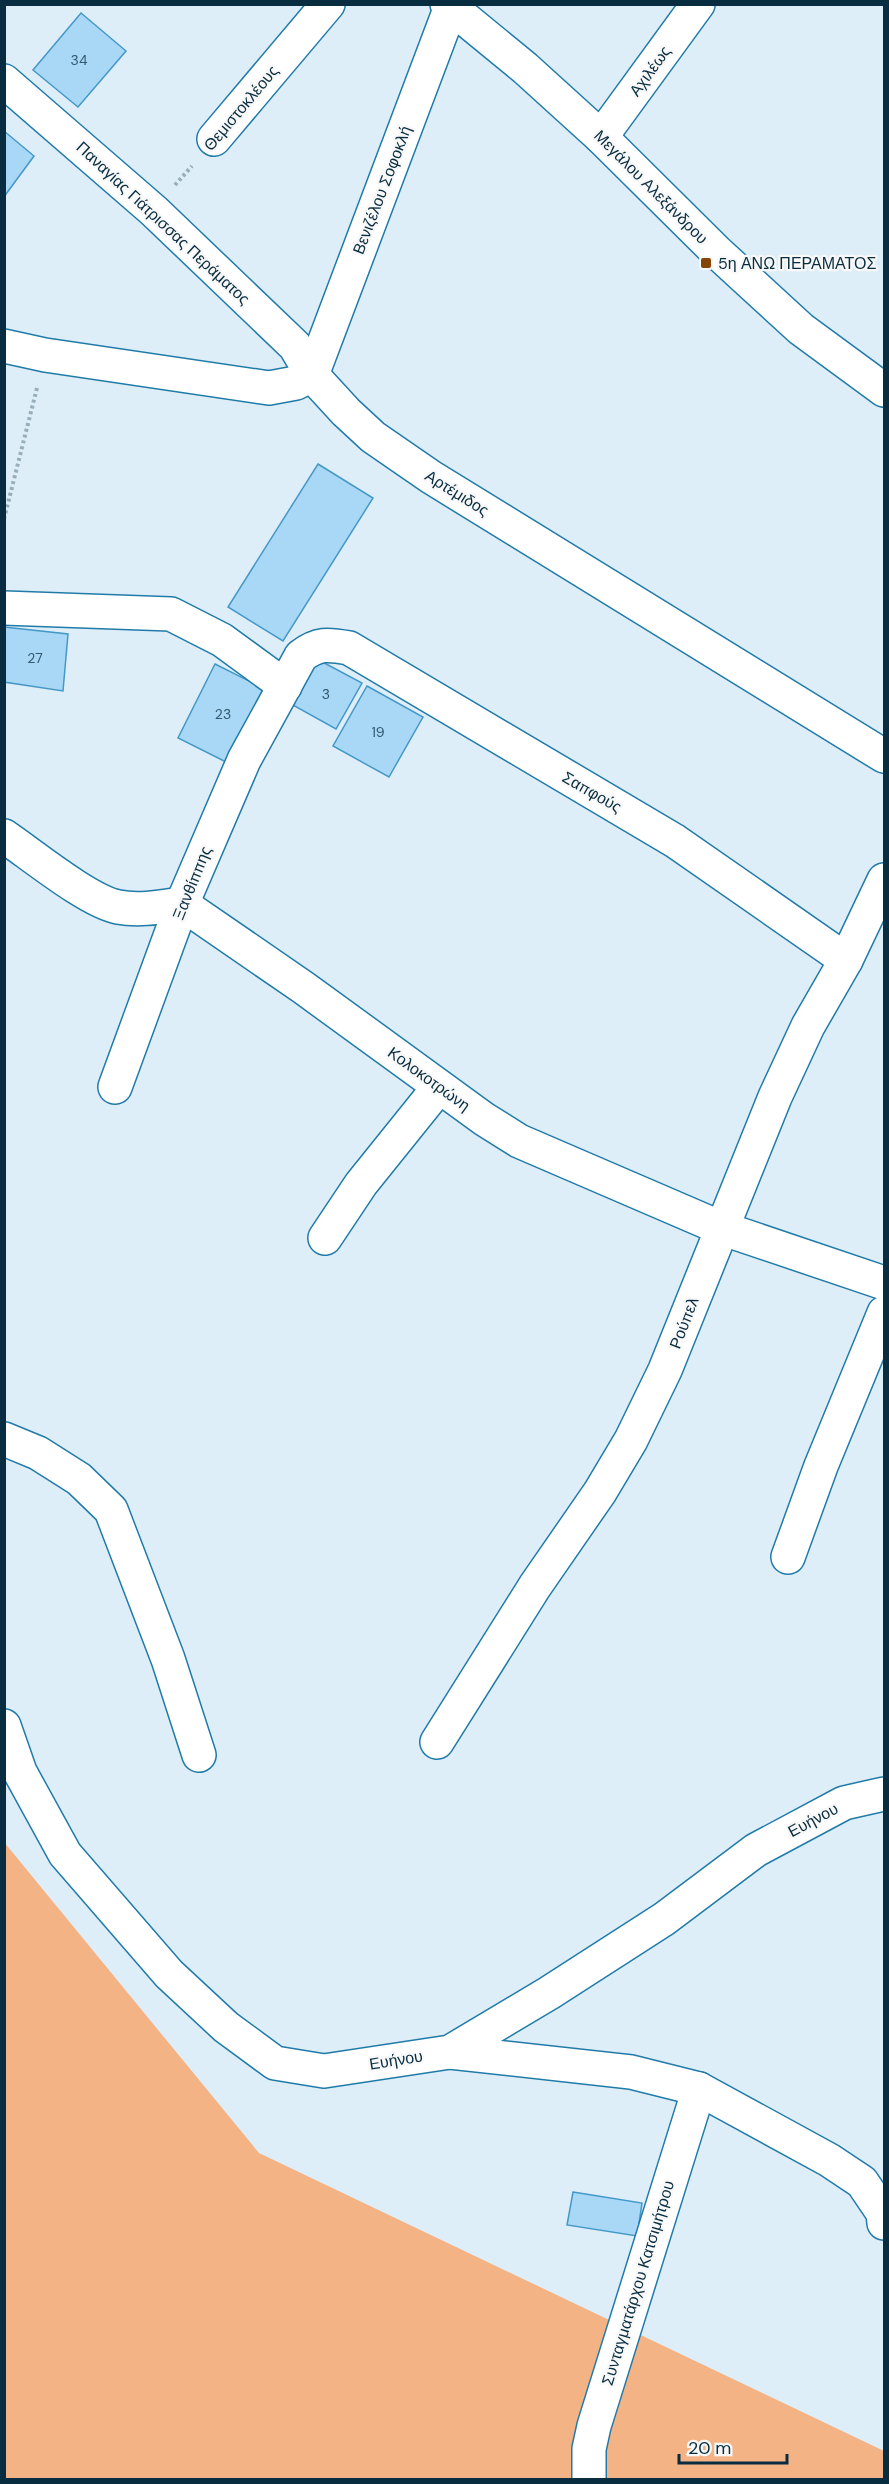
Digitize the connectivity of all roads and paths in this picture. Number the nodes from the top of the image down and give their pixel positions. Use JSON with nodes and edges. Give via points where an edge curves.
{"nodes":[{"id":1,"x":328,"y":4,"type":"edge"},
{"id":2,"x":698,"y":4,"type":"edge"},
{"id":3,"x":450,"y":6,"type":"edge"},
{"id":4,"x":4,"y":81,"type":"edge"},
{"id":5,"x":601,"y":137,"type":"junction"},
{"id":6,"x":214,"y":139,"type":"joint"},
{"id":7,"x":154,"y":211,"type":"junction"},
{"id":8,"x":4,"y":346,"type":"edge"},
{"id":9,"x":45,"y":355,"type":"junction"},
{"id":10,"x":312,"y":375,"type":"junction"},
{"id":11,"x":885,"y":390,"type":"edge"},
{"id":12,"x":4,"y":519,"type":"edge"},
{"id":13,"x":4,"y":608,"type":"edge"},
{"id":14,"x":327,"y":644,"type":"joint"},
{"id":15,"x":285,"y":686,"type":"junction"},
{"id":16,"x":885,"y":756,"type":"edge"},
{"id":17,"x":4,"y":836,"type":"edge"},
{"id":18,"x":885,"y":880,"type":"edge"},
{"id":19,"x":182,"y":904,"type":"junction"},
{"id":20,"x":846,"y":960,"type":"junction"},
{"id":21,"x":115,"y":1087,"type":"dead end"},
{"id":22,"x":439,"y":1087,"type":"junction"},
{"id":23,"x":721,"y":1228,"type":"junction"},
{"id":24,"x":325,"y":1238,"type":"dead end"},
{"id":25,"x":885,"y":1282,"type":"edge"},
{"id":26,"x":885,"y":1313,"type":"edge"},
{"id":27,"x":4,"y":1439,"type":"edge"},
{"id":28,"x":788,"y":1557,"type":"dead end"},
{"id":29,"x":4,"y":1726,"type":"edge"},
{"id":30,"x":437,"y":1742,"type":"dead end"},
{"id":31,"x":199,"y":1755,"type":"dead end"},
{"id":32,"x":885,"y":1794,"type":"edge"},
{"id":33,"x":450,"y":2052,"type":"junction"},
{"id":34,"x":699,"y":2089,"type":"junction"},
{"id":35,"x":885,"y":2223,"type":"edge"},
{"id":36,"x":589,"y":2480,"type":"edge"}],
"edges":[{"from":1,"to":6,"type":"street","name":"Θεμιστοκλέους"},
{"from":2,"to":5,"type":"street","name":"Αχιλέως"},
{"from":3,"to":5,"type":"street","name":"Μεγάλου Αλεξάνδρου"},
{"from":3,"to":10,"type":"street","name":"Βενιζέλου Σοφοκλή"},
{"from":4,"to":7,"type":"street","name":"Παναγίας Γιάτρισσας Περάματος"},
{"from":5,"to":11,"type":"street","name":"Μεγάλου Αλεξάνδρου","via":[[801,329]]},
{"from":6,"to":7,"type":"path","name":"Θεμιστοκλέους"},
{"from":7,"to":10,"type":"street","name":"Παναγίας Γιάτρισσας Περάματος","via":[[295,346]]},
{"from":8,"to":9,"type":"street"},
{"from":9,"to":10,"type":"street","via":[[269,388],[296,383]]},
{"from":9,"to":12,"type":"path"},
{"from":10,"to":16,"type":"street","name":"Αρτέμιδος","via":[[373,437],[431,477]]},
{"from":13,"to":15,"type":"street","via":[[171,614],[222,640]]},
{"from":14,"to":15,"type":"street","name":"Ξανθίππης","via":[[314,646],[301,656]]},
{"from":14,"to":20,"type":"street","name":"Σαπφούς","via":[[349,648],[675,841]]},
{"from":15,"to":19,"type":"street","name":"Ξανθίππης","via":[[244,760]]},
{"from":17,"to":19,"type":"street","via":[[116,907],[141,909]]},
{"from":18,"to":20,"type":"street","name":"Ρούπελ"},
{"from":19,"to":21,"type":"street","name":"Ξανθίππης"},
{"from":19,"to":22,"type":"street","name":"Κολοκοτρώνη"},
{"from":20,"to":23,"type":"street","name":"Ρούπελ","via":[[808,1026]]},
{"from":22,"to":23,"type":"street","name":"Κολοκοτρώνη","via":[[519,1141]]},
{"from":22,"to":24,"type":"street","via":[[361,1184]]},
{"from":23,"to":25,"type":"street","name":"Κολοκοτρώνη"},
{"from":23,"to":30,"type":"street","name":"Ρούπελ","via":[[666,1371],[632,1440]]},
{"from":26,"to":28,"type":"street"},
{"from":27,"to":31,"type":"street","via":[[38,1453],[79,1479],[111,1510],[168,1659]]},
{"from":29,"to":33,"type":"street","name":"Ευήνου","via":[[20,1772],[65,1854],[169,1974],[225,2027],[275,2063],[324,2071]]},
{"from":32,"to":33,"type":"street","name":"Ευήνου","via":[[844,1803],[756,1850],[664,1919]]},
{"from":33,"to":34,"type":"street","via":[[631,2072]]},
{"from":34,"to":35,"type":"street","via":[[830,2160],[862,2182],[883,2213]]},
{"from":34,"to":36,"type":"street","name":"Συνταγματάρχου Κατσιμήτρου","via":[[594,2426]]}]}
